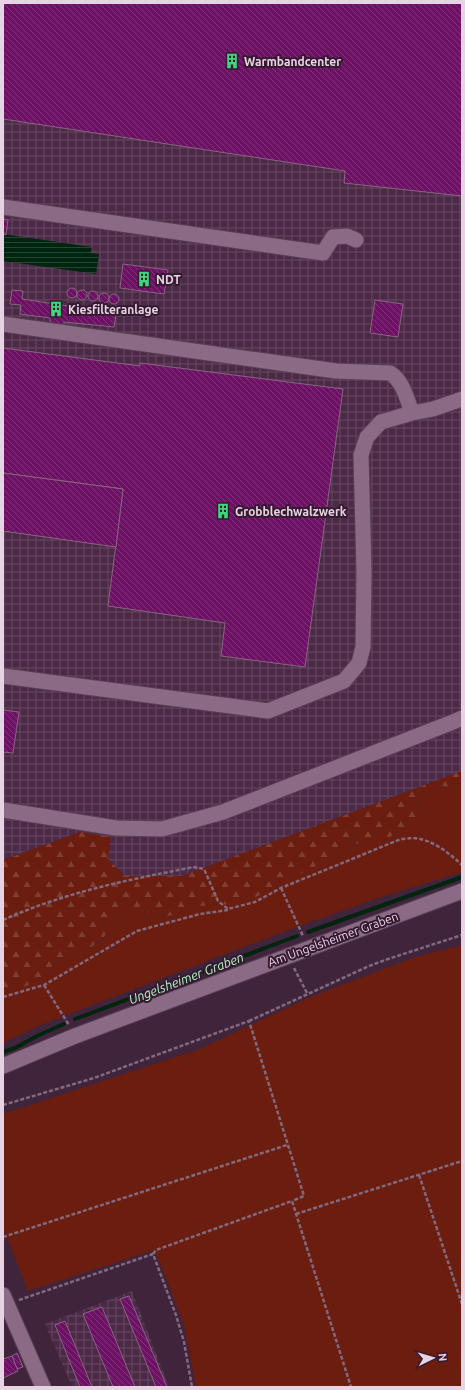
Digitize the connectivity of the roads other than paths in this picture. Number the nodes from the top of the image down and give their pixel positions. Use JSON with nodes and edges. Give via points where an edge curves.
{"nodes":[{"id":1,"x":3,"y":207,"type":"edge"},
{"id":2,"x":356,"y":240,"type":"dead end"},
{"id":3,"x":3,"y":324,"type":"edge"},
{"id":4,"x":462,"y":399,"type":"edge"},
{"id":5,"x":412,"y":413,"type":"junction"},
{"id":6,"x":3,"y":676,"type":"edge"},
{"id":7,"x":462,"y":718,"type":"edge"},
{"id":8,"x":10,"y":811,"type":"edge"},
{"id":9,"x":462,"y":891,"type":"edge"},
{"id":10,"x":3,"y":1066,"type":"edge"},
{"id":11,"x":5,"y":1300,"type":"edge"},
{"id":12,"x":43,"y":1387,"type":"edge"}],
"edges":[{"from":1,"to":2,"type":"street","via":[[323,253],[333,237],[347,236]]},
{"from":3,"to":5,"type":"street","via":[[336,371],[390,373],[400,382]]},
{"from":4,"to":5,"type":"street"},
{"from":5,"to":6,"type":"street","via":[[381,422],[367,437],[361,455],[363,647],[359,662],[344,681],[268,711]]},
{"from":7,"to":8,"type":"street","via":[[223,812],[162,829],[116,828]]},
{"from":9,"to":10,"type":"street","name":"Am Ungelsheimer Graben","via":[[75,1036]]},
{"from":11,"to":12,"type":"street"}]}
